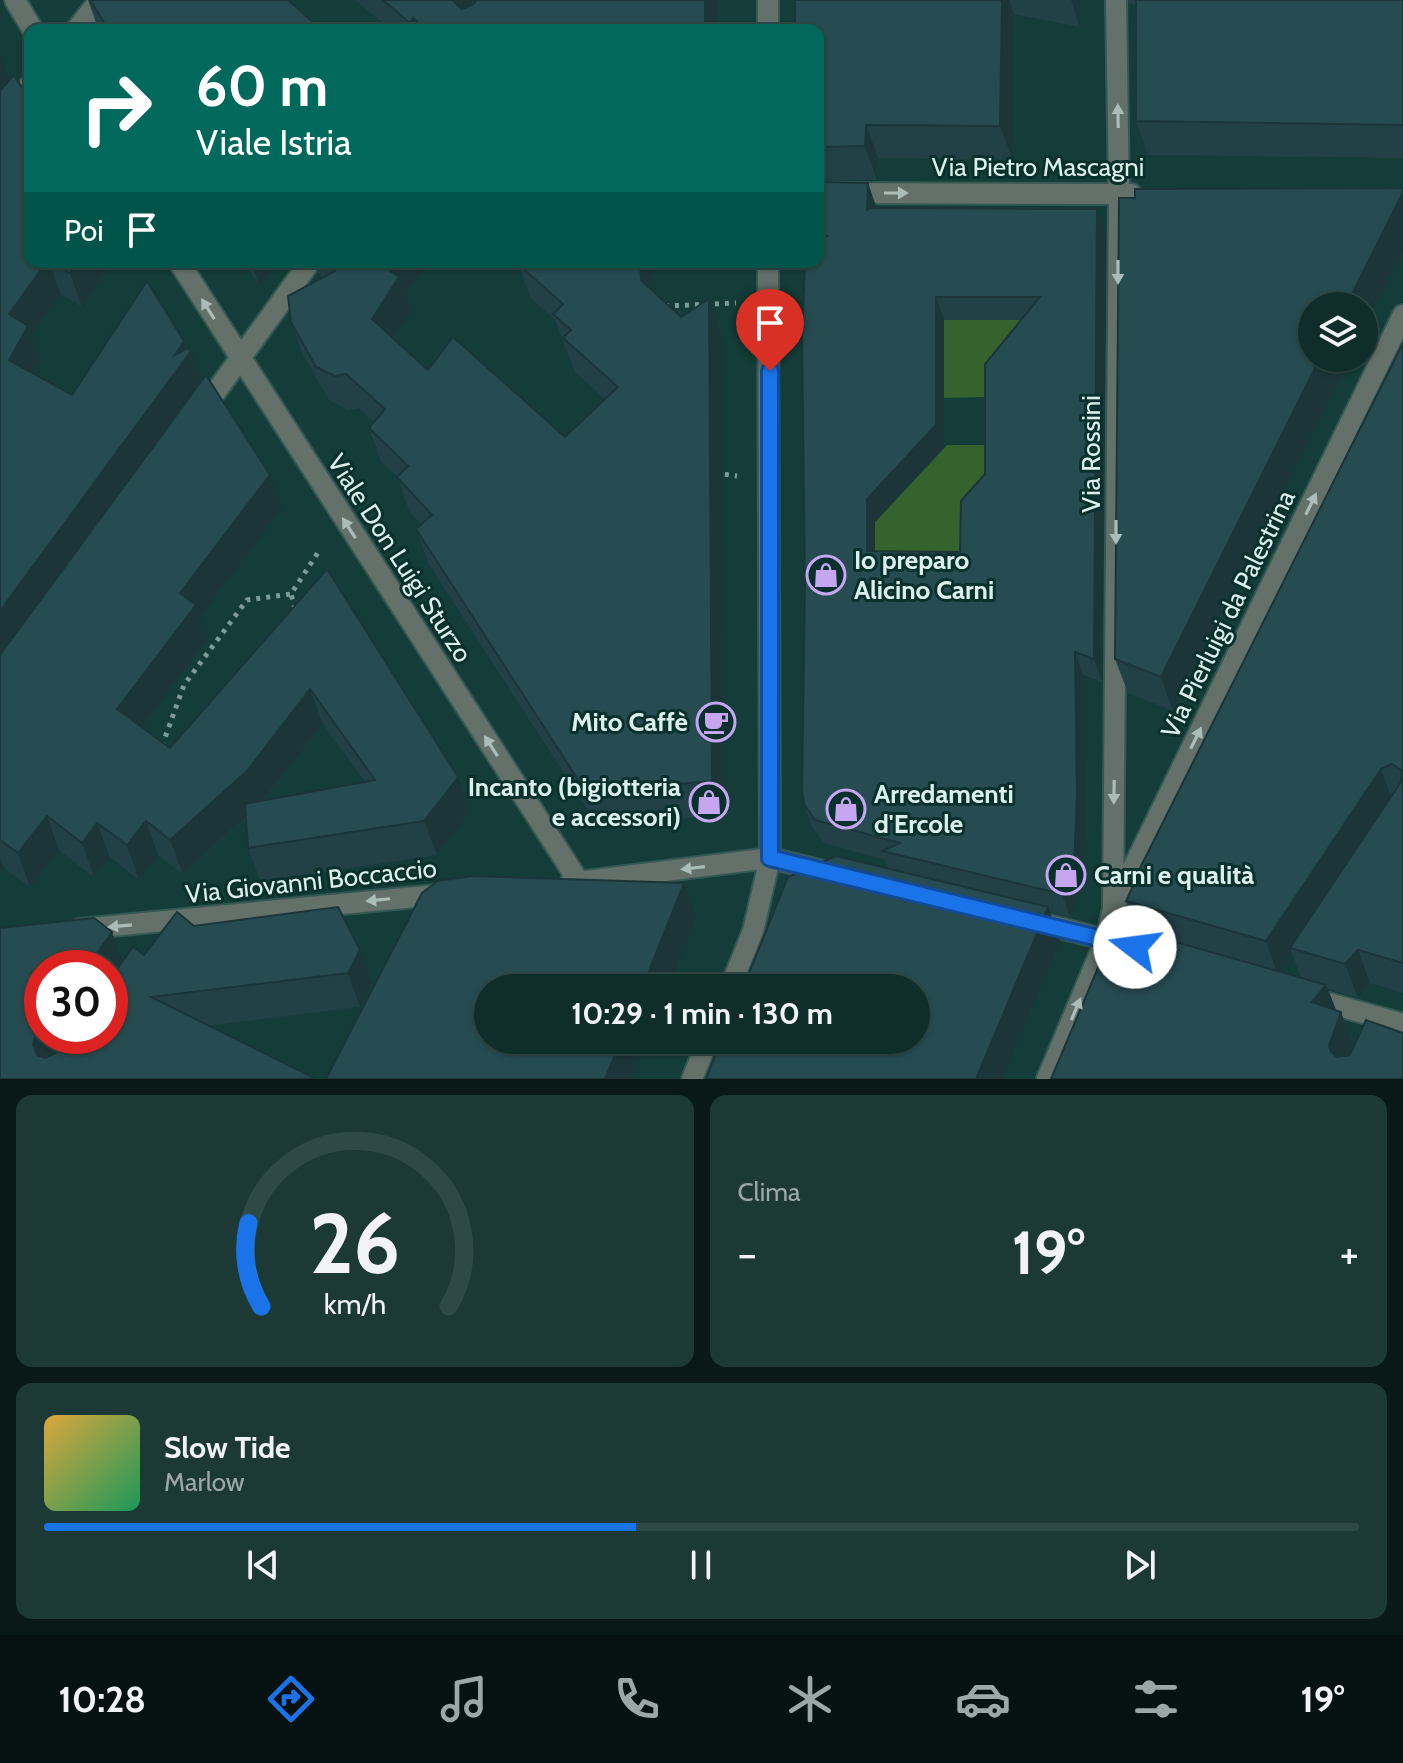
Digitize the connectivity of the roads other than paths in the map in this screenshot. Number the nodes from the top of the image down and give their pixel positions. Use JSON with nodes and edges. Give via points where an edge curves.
{"nodes":[{"id":1,"x":15,"y":0,"type":"edge"},
{"id":2,"x":100,"y":0,"type":"edge"},
{"id":3,"x":768,"y":0,"type":"edge"},
{"id":4,"x":1116,"y":0,"type":"edge"},
{"id":5,"x":29,"y":24,"type":"edge"},
{"id":6,"x":81,"y":24,"type":"edge"},
{"id":7,"x":768,"y":24,"type":"edge"},
{"id":8,"x":24,"y":92,"type":"edge"},
{"id":9,"x":0,"y":121,"type":"edge"},
{"id":10,"x":824,"y":193,"type":"edge"},
{"id":11,"x":1152,"y":193,"type":"edge"},
{"id":12,"x":1119,"y":194,"type":"junction"},
{"id":13,"x":183,"y":268,"type":"edge"},
{"id":14,"x":306,"y":268,"type":"edge"},
{"id":15,"x":768,"y":268,"type":"edge"},
{"id":16,"x":1403,"y":315,"type":"edge"},
{"id":17,"x":240,"y":359,"type":"junction"},
{"id":18,"x":189,"y":428,"type":"edge"},
{"id":19,"x":770,"y":858,"type":"junction"},
{"id":20,"x":848,"y":877,"type":"edge"},
{"id":21,"x":579,"y":882,"type":"junction"},
{"id":22,"x":550,"y":885,"type":"edge"},
{"id":23,"x":463,"y":892,"type":"edge"},
{"id":24,"x":434,"y":895,"type":"junction"},
{"id":25,"x":1113,"y":909,"type":"junction"},
{"id":26,"x":1015,"y":917,"type":"edge"},
{"id":27,"x":174,"y":920,"type":"junction"},
{"id":28,"x":421,"y":920,"type":"edge"},
{"id":29,"x":63,"y":931,"type":"edge"},
{"id":30,"x":1106,"y":939,"type":"junction"},
{"id":31,"x":156,"y":946,"type":"edge"},
{"id":32,"x":1150,"y":952,"type":"edge"},
{"id":33,"x":736,"y":974,"type":"edge"},
{"id":34,"x":1296,"y":994,"type":"edge"},
{"id":35,"x":1379,"y":1018,"type":"junction"},
{"id":36,"x":1403,"y":1024,"type":"edge"},
{"id":37,"x":1370,"y":1040,"type":"edge"},
{"id":38,"x":702,"y":1054,"type":"edge"},
{"id":39,"x":692,"y":1079,"type":"edge"},
{"id":40,"x":1047,"y":1079,"type":"edge"}],
"edges":[{"from":1,"to":5,"type":"street"},
{"from":2,"to":6,"type":"street"},
{"from":3,"to":7,"type":"street"},
{"from":12,"to":4,"type":"street","name":"Via Rossini","one_way":true},
{"from":8,"to":9,"type":"street"},
{"from":10,"to":12,"type":"street","name":"Via Pietro Mascagni","one_way":true},
{"from":11,"to":12,"type":"street","name":"Via Pietro Mascagni"},
{"from":12,"to":25,"type":"street","name":"Via Rossini","one_way":true},
{"from":17,"to":13,"type":"street","name":"Viale Don Luigi Sturzo","one_way":true},
{"from":14,"to":17,"type":"street"},
{"from":15,"to":19,"type":"street"},
{"from":25,"to":16,"type":"street","name":"Via Pierluigi da Palestrina","one_way":true},
{"from":17,"to":18,"type":"street"},
{"from":21,"to":17,"type":"street","name":"Viale Don Luigi Sturzo","one_way":true},
{"from":19,"to":20,"type":"street"},
{"from":19,"to":21,"type":"street","one_way":true},
{"from":19,"to":33,"type":"street","via":[[753,931]]},
{"from":21,"to":22,"type":"street"},
{"from":23,"to":24,"type":"street","name":"Via Giovanni Boccaccio"},
{"from":24,"to":27,"type":"street","name":"Via Giovanni Boccaccio","one_way":true},
{"from":24,"to":28,"type":"street"},
{"from":25,"to":30,"type":"street","name":"Via Pierluigi da Palestrina"},
{"from":26,"to":30,"type":"street"},
{"from":27,"to":29,"type":"street","name":"Via Giovanni Boccaccio","one_way":true},
{"from":27,"to":31,"type":"street"},
{"from":30,"to":32,"type":"street"},
{"from":40,"to":30,"type":"street","name":"Via Pierluigi da Palestrina","one_way":true},
{"from":34,"to":35,"type":"street"},
{"from":35,"to":36,"type":"street"},
{"from":35,"to":37,"type":"street"},
{"from":38,"to":39,"type":"street"}]}
